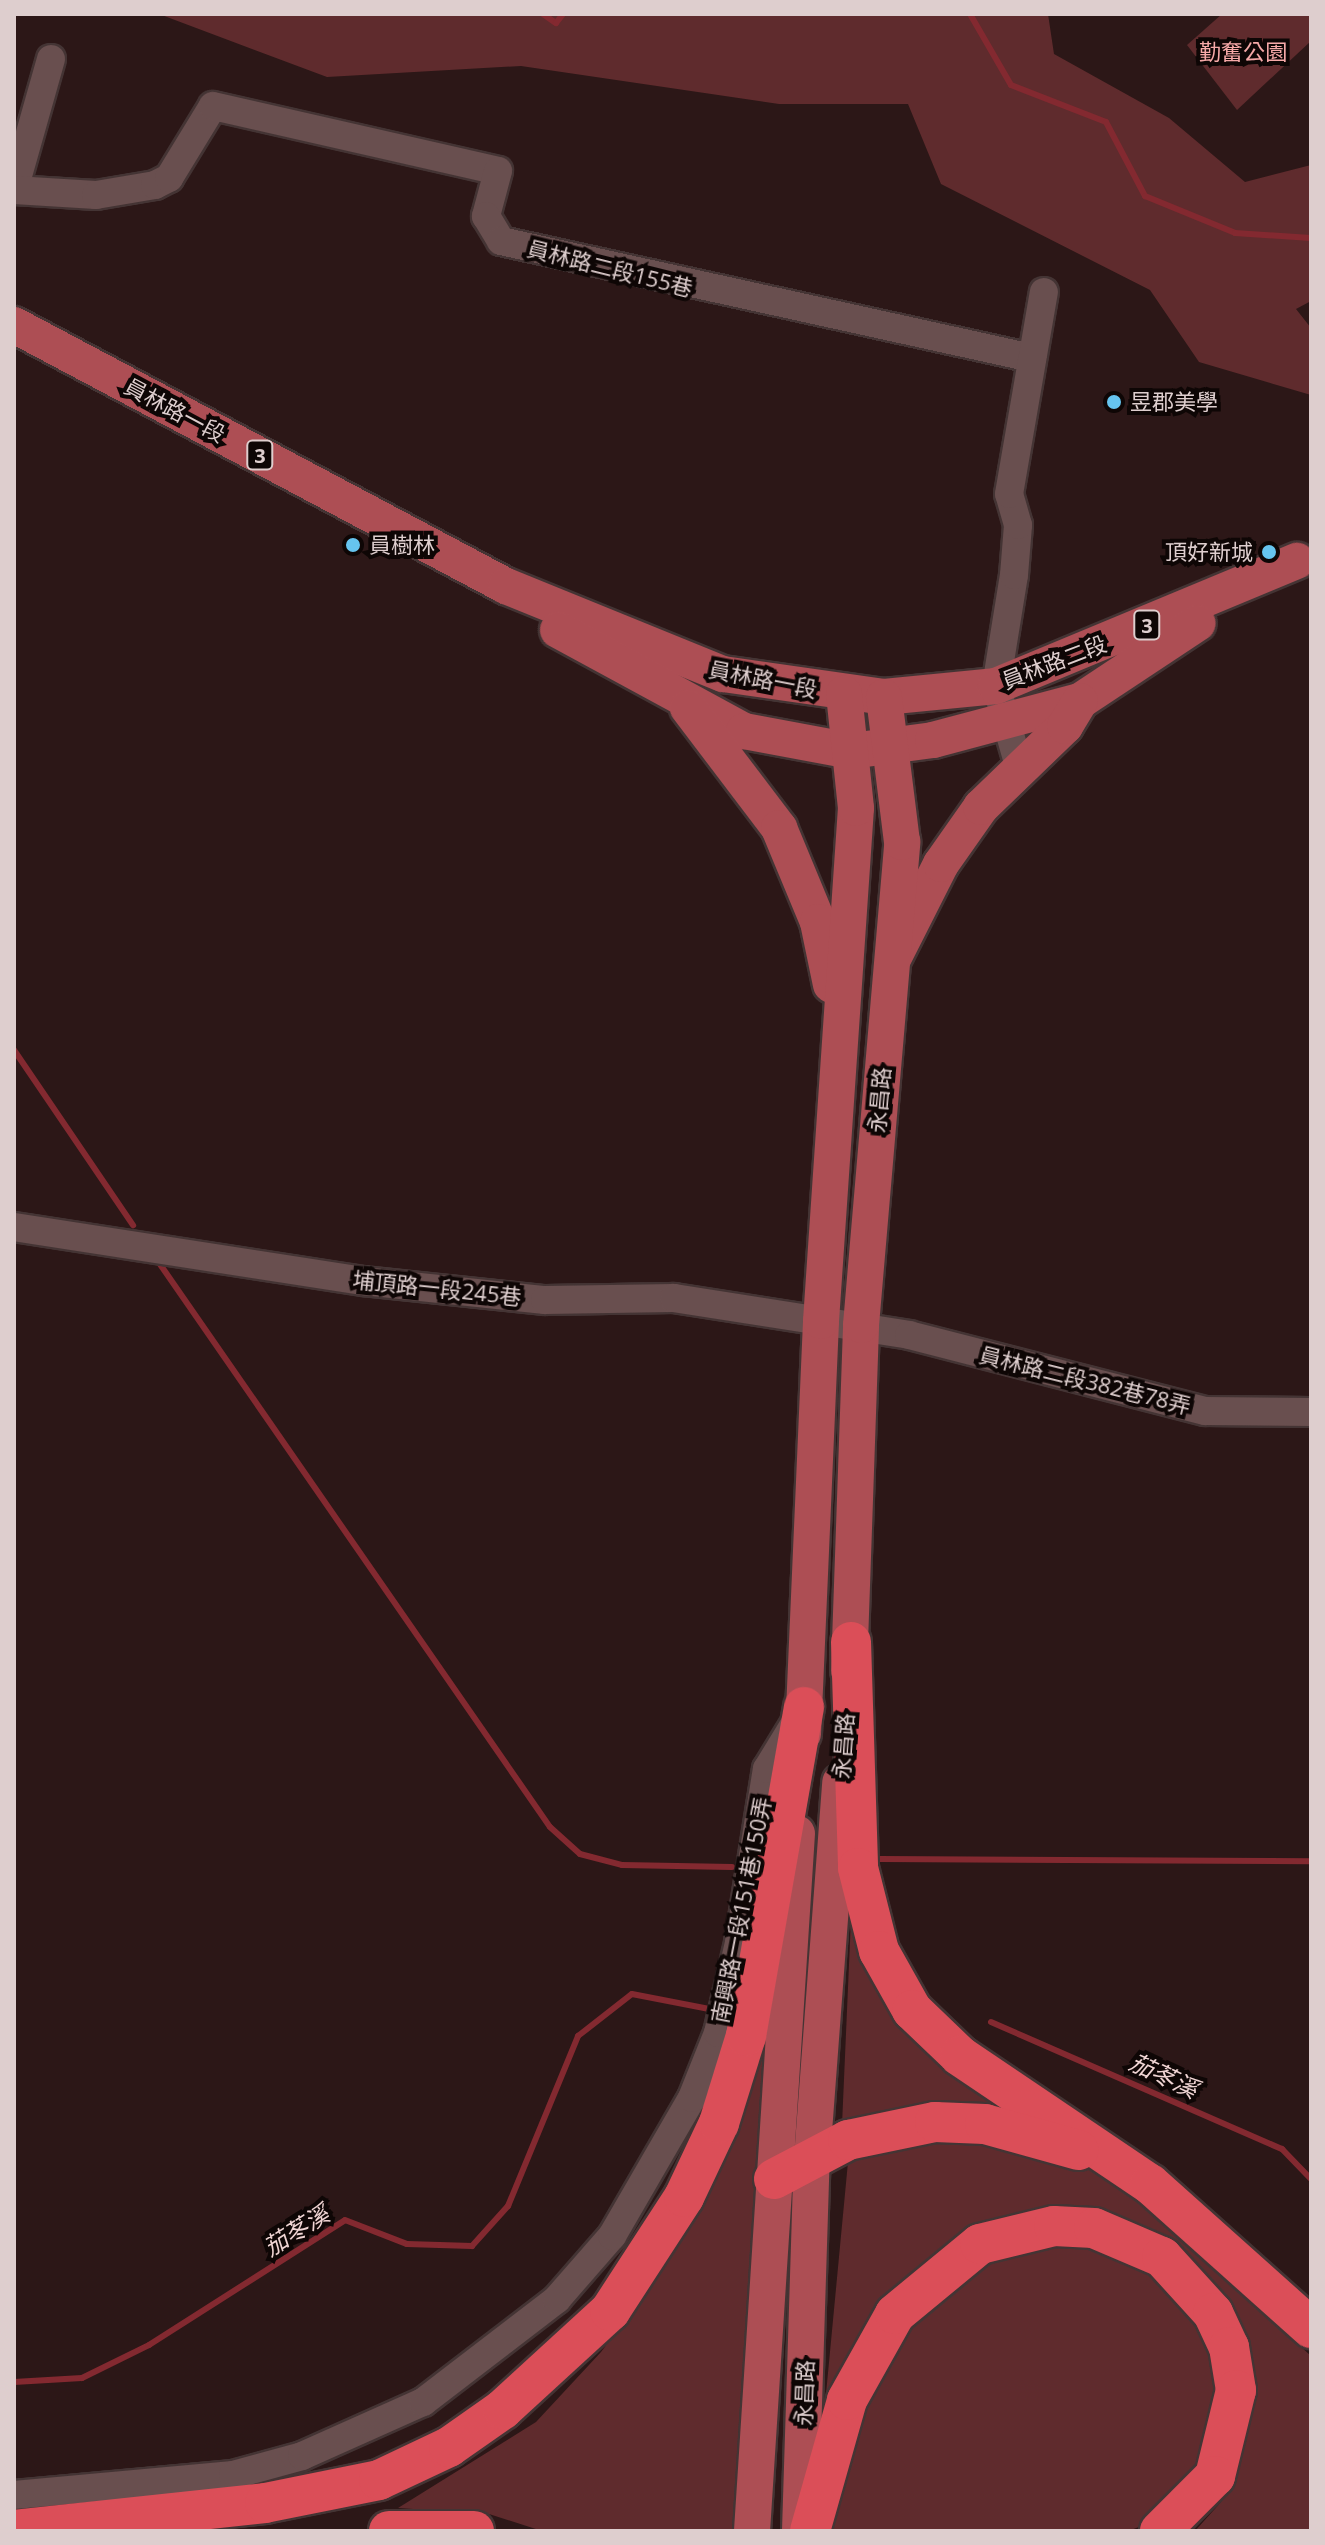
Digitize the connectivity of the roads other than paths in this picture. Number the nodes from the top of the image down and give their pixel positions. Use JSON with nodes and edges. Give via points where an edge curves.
{"nodes":[{"id":1,"x":51,"y":59,"type":"dead end"},
{"id":2,"x":14,"y":190,"type":"edge"},
{"id":3,"x":1044,"y":292,"type":"dead end"},
{"id":4,"x":14,"y":325,"type":"edge"},
{"id":5,"x":1032,"y":358,"type":"junction"},
{"id":6,"x":1304,"y":557,"type":"edge"},
{"id":7,"x":506,"y":586,"type":"junction"},
{"id":8,"x":996,"y":686,"type":"junction"},
{"id":9,"x":844,"y":694,"type":"junction"},
{"id":10,"x":884,"y":697,"type":"junction"},
{"id":11,"x":682,"y":700,"type":"junction"},
{"id":12,"x":1080,"y":701,"type":"junction"},
{"id":13,"x":1007,"y":723,"type":"junction"},
{"id":14,"x":889,"y":745,"type":"junction"},
{"id":15,"x":851,"y":751,"type":"junction"},
{"id":16,"x":1019,"y":766,"type":"junction"},
{"id":17,"x":891,"y":962,"type":"junction"},
{"id":18,"x":841,"y":1028,"type":"junction"},
{"id":19,"x":14,"y":1227,"type":"edge"},
{"id":20,"x":821,"y":1321,"type":"junction"},
{"id":21,"x":861,"y":1325,"type":"junction"},
{"id":22,"x":1311,"y":1412,"type":"edge"},
{"id":23,"x":851,"y":1642,"type":"junction"},
{"id":24,"x":804,"y":1707,"type":"junction"},
{"id":25,"x":812,"y":2158,"type":"junction"},
{"id":26,"x":774,"y":2179,"type":"junction"},
{"id":27,"x":1150,"y":2184,"type":"junction"},
{"id":28,"x":1311,"y":2328,"type":"edge"},
{"id":29,"x":14,"y":2495,"type":"edge"},
{"id":30,"x":14,"y":2530,"type":"edge"},
{"id":31,"x":27,"y":2531,"type":"edge"},
{"id":32,"x":389,"y":2531,"type":"edge"},
{"id":33,"x":474,"y":2531,"type":"edge"},
{"id":34,"x":752,"y":2531,"type":"edge"},
{"id":35,"x":800,"y":2531,"type":"edge"},
{"id":36,"x":810,"y":2531,"type":"edge"},
{"id":37,"x":1160,"y":2531,"type":"edge"}],
"edges":[{"from":1,"to":2,"type":"street"},
{"from":2,"to":5,"type":"street","name":"員林路二段155巷","via":[[114,193],[169,178],[213,106],[498,171],[486,216],[501,241]]},
{"from":3,"to":5,"type":"street"},
{"from":4,"to":7,"type":"main road","name":"員林路一段","number":"3"},
{"from":5,"to":8,"type":"street","via":[[1009,494],[1018,525]]},
{"from":6,"to":8,"type":"main road","name":"員林路二段","number":"3"},
{"from":6,"to":12,"type":"main road","name":"員林路二段","number":"3"},
{"from":7,"to":9,"type":"main road","name":"員林路一段","number":"3","via":[[723,674]]},
{"from":7,"to":11,"type":"main road","name":"員林路一段","number":"3","via":[[539,620]]},
{"from":8,"to":10,"type":"main road","name":"員林路二段","number":"3"},
{"from":8,"to":13,"type":"street"},
{"from":9,"to":10,"type":"main road","name":"員林路二段","number":"3"},
{"from":9,"to":15,"type":"main road","name":"永昌路"},
{"from":10,"to":14,"type":"main road","name":"永昌路"},
{"from":11,"to":15,"type":"main road","name":"員林路一段","number":"3","via":[[744,731]]},
{"from":11,"to":18,"type":"main road","via":[[791,852],[818,922]]},
{"from":12,"to":13,"type":"main road","name":"員林路二段","number":"3"},
{"from":12,"to":16,"type":"main road","via":[[1065,726]]},
{"from":13,"to":14,"type":"main road","name":"員林路二段","number":"3"},
{"from":13,"to":16,"type":"street"},
{"from":14,"to":15,"type":"main road","name":"員林路一段","number":"3"},
{"from":14,"to":17,"type":"main road","name":"永昌路","via":[[902,842]]},
{"from":15,"to":18,"type":"main road","name":"永昌路","via":[[856,808]]},
{"from":16,"to":17,"type":"main road","via":[[941,864]]},
{"from":17,"to":21,"type":"main road","name":"永昌路"},
{"from":18,"to":20,"type":"main road","name":"永昌路"},
{"from":19,"to":20,"type":"street","name":"埔頂路一段245巷","via":[[363,1281],[545,1300],[637,1294]]},
{"from":20,"to":21,"type":"street","name":"埔頂路一段245巷"},
{"from":20,"to":24,"type":"main road","name":"永昌路"},
{"from":21,"to":22,"type":"street","name":"員林路二段382巷78弄","via":[[1205,1411]]},
{"from":21,"to":23,"type":"main road","name":"永昌路"},
{"from":23,"to":25,"type":"main road","name":"永昌路"},
{"from":23,"to":27,"type":"highway","via":[[858,1868],[893,1982],[960,2056]]},
{"from":24,"to":26,"type":"main road","name":"永昌路"},
{"from":24,"to":29,"type":"street","name":"南興路一段151巷150弄","via":[[767,1769],[739,1943],[718,2033],[692,2098],[612,2236],[557,2299],[423,2402],[302,2456],[233,2475]]},
{"from":24,"to":30,"type":"highway","via":[[746,2036],[719,2123],[684,2197],[610,2311],[503,2409],[449,2447],[379,2480],[265,2503]]},
{"from":25,"to":26,"type":"highway"},
{"from":25,"to":27,"type":"highway","via":[[892,2128],[985,2124],[1059,2141]]},
{"from":25,"to":35,"type":"main road","name":"永昌路"},
{"from":26,"to":34,"type":"main road","name":"永昌路"},
{"from":27,"to":28,"type":"highway"},
{"from":30,"to":31,"type":"highway"},
{"from":32,"to":33,"type":"highway"},
{"from":36,"to":37,"type":"highway","via":[[847,2400],[895,2314],[980,2244],[1054,2226],[1094,2228],[1162,2257],[1197,2291],[1229,2347],[1233,2418],[1215,2476]]}]}
